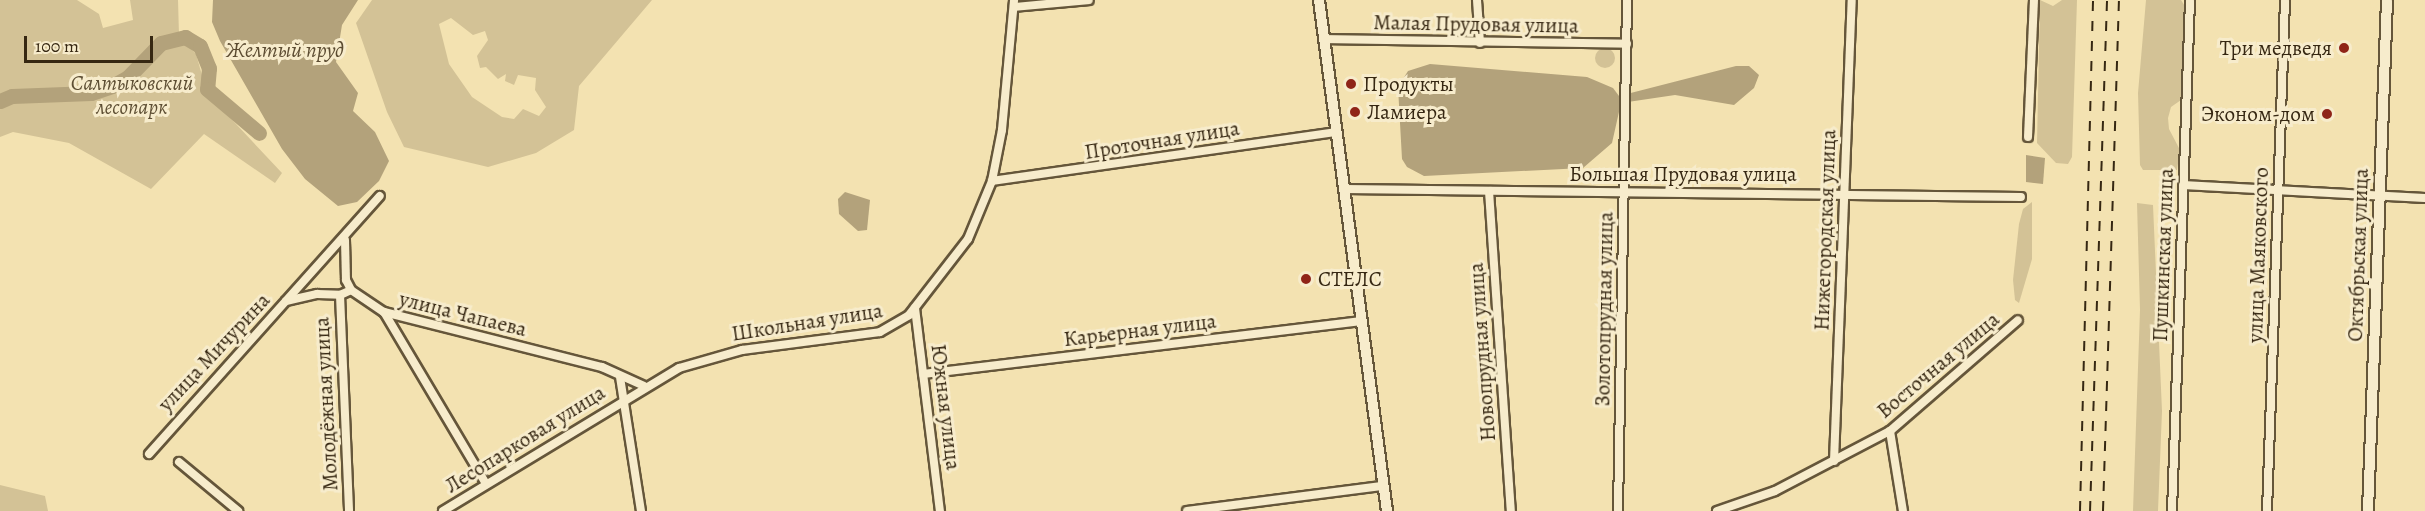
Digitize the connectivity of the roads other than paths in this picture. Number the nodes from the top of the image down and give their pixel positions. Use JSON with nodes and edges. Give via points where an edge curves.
{"nodes":[{"id":1,"x":1089,"y":0,"type":"edge"},
{"id":2,"x":1319,"y":0,"type":"edge"},
{"id":3,"x":1477,"y":0,"type":"edge"},
{"id":4,"x":1627,"y":0,"type":"edge"},
{"id":5,"x":1852,"y":0,"type":"edge"},
{"id":6,"x":2034,"y":0,"type":"edge"},
{"id":7,"x":2190,"y":0,"type":"edge"},
{"id":8,"x":2284,"y":0,"type":"edge"},
{"id":9,"x":2387,"y":0,"type":"edge"},
{"id":10,"x":1014,"y":3,"type":"edge"},
{"id":11,"x":1325,"y":39,"type":"junction"},
{"id":12,"x":1480,"y":43,"type":"junction"},
{"id":13,"x":1627,"y":44,"type":"junction"},
{"id":14,"x":1337,"y":132,"type":"junction"},
{"id":15,"x":2028,"y":137,"type":"dead end"},
{"id":16,"x":992,"y":181,"type":"junction"},
{"id":17,"x":2183,"y":185,"type":"junction"},
{"id":18,"x":1345,"y":189,"type":"junction"},
{"id":19,"x":2278,"y":190,"type":"junction"},
{"id":20,"x":1489,"y":191,"type":"junction"},
{"id":21,"x":1624,"y":192,"type":"junction"},
{"id":22,"x":1845,"y":193,"type":"junction"},
{"id":23,"x":2379,"y":195,"type":"junction"},
{"id":24,"x":380,"y":196,"type":"dead end"},
{"id":25,"x":2021,"y":197,"type":"dead end"},
{"id":26,"x":2425,"y":198,"type":"edge"},
{"id":27,"x":345,"y":240,"type":"junction"},
{"id":28,"x":351,"y":290,"type":"junction"},
{"id":29,"x":340,"y":295,"type":"junction"},
{"id":30,"x":284,"y":302,"type":"junction"},
{"id":31,"x":915,"y":308,"type":"junction"},
{"id":32,"x":384,"y":312,"type":"junction"},
{"id":33,"x":2018,"y":320,"type":"dead end"},
{"id":34,"x":1362,"y":321,"type":"junction"},
{"id":35,"x":923,"y":374,"type":"junction"},
{"id":36,"x":620,"y":377,"type":"junction"},
{"id":37,"x":645,"y":386,"type":"junction"},
{"id":38,"x":626,"y":397,"type":"junction"},
{"id":39,"x":1890,"y":431,"type":"junction"},
{"id":40,"x":149,"y":454,"type":"dead end"},
{"id":41,"x":1834,"y":461,"type":"junction"},
{"id":42,"x":180,"y":462,"type":"dead end"},
{"id":43,"x":486,"y":484,"type":"junction"},
{"id":44,"x":1383,"y":486,"type":"junction"},
{"id":45,"x":238,"y":511,"type":"edge"},
{"id":46,"x":349,"y":511,"type":"edge"},
{"id":47,"x":443,"y":511,"type":"edge"},
{"id":48,"x":641,"y":511,"type":"edge"},
{"id":49,"x":940,"y":511,"type":"edge"},
{"id":50,"x":1187,"y":511,"type":"edge"},
{"id":51,"x":1387,"y":511,"type":"edge"},
{"id":52,"x":1511,"y":511,"type":"edge"},
{"id":53,"x":1618,"y":511,"type":"edge"},
{"id":54,"x":1717,"y":511,"type":"edge"},
{"id":55,"x":1903,"y":511,"type":"edge"},
{"id":56,"x":2172,"y":511,"type":"edge"},
{"id":57,"x":2267,"y":511,"type":"edge"},
{"id":58,"x":2368,"y":511,"type":"edge"}],
"edges":[{"from":1,"to":10,"type":"street"},
{"from":2,"to":11,"type":"main road"},
{"from":3,"to":12,"type":"street"},
{"from":4,"to":13,"type":"street","name":"Золотопрудная улица"},
{"from":5,"to":22,"type":"street","name":"Нижегородская улица"},
{"from":6,"to":15,"type":"street"},
{"from":7,"to":17,"type":"street","name":"Пушкинская улица"},
{"from":8,"to":19,"type":"street","name":"улица Маяковского"},
{"from":9,"to":23,"type":"main road","name":"Октябрьская улица"},
{"from":10,"to":16,"type":"street","name":"Школьная улица","via":[[1002,130]]},
{"from":11,"to":12,"type":"street","name":"Малая Прудовая улица"},
{"from":11,"to":14,"type":"main road"},
{"from":12,"to":13,"type":"street","name":"Малая Прудовая улица"},
{"from":13,"to":21,"type":"street","name":"Золотопрудная улица"},
{"from":14,"to":16,"type":"street","name":"Проточная улица"},
{"from":14,"to":18,"type":"main road"},
{"from":16,"to":31,"type":"street","name":"Школьная улица","via":[[968,239]]},
{"from":17,"to":19,"type":"street"},
{"from":17,"to":56,"type":"street","name":"Пушкинская улица"},
{"from":18,"to":20,"type":"street","name":"Большая Прудовая улица"},
{"from":18,"to":34,"type":"main road"},
{"from":19,"to":23,"type":"street"},
{"from":19,"to":57,"type":"street","name":"улица Маяковского"},
{"from":20,"to":21,"type":"street","name":"Большая Прудовая улица"},
{"from":20,"to":52,"type":"street","name":"Новопрудная улица"},
{"from":21,"to":22,"type":"street","name":"Большая Прудовая улица"},
{"from":21,"to":53,"type":"street","name":"Золотопрудная улица"},
{"from":22,"to":25,"type":"street","name":"Большая Прудовая улица"},
{"from":22,"to":41,"type":"street","name":"Нижегородская улица"},
{"from":23,"to":26,"type":"street"},
{"from":23,"to":58,"type":"main road","name":"Октябрьская улица"},
{"from":24,"to":27,"type":"street"},
{"from":27,"to":28,"type":"street","via":[[343,273]]},
{"from":27,"to":30,"type":"street"},
{"from":28,"to":29,"type":"street","name":"улица Мичурина"},
{"from":28,"to":32,"type":"street","name":"улица Чапаева"},
{"from":29,"to":30,"type":"street","name":"улица Мичурина","via":[[317,294]]},
{"from":29,"to":46,"type":"street","name":"Молодёжная улица"},
{"from":30,"to":40,"type":"street","name":"улица Мичурина"},
{"from":31,"to":35,"type":"street","name":"Южная улица"},
{"from":31,"to":37,"type":"street","name":"Школьная улица","via":[[895,326],[880,332],[723,354],[679,368]]},
{"from":32,"to":36,"type":"street","name":"улица Чапаева","via":[[603,367]]},
{"from":32,"to":43,"type":"street"},
{"from":33,"to":39,"type":"street","name":"Восточная улица"},
{"from":34,"to":35,"type":"street","name":"Карьерная улица"},
{"from":34,"to":44,"type":"main road"},
{"from":35,"to":49,"type":"street","name":"Южная улица"},
{"from":36,"to":37,"type":"street","name":"улица Чапаева"},
{"from":36,"to":38,"type":"street"},
{"from":37,"to":38,"type":"street","name":"Школьная улица"},
{"from":38,"to":43,"type":"street","name":"Лесопарковая улица"},
{"from":38,"to":48,"type":"street"},
{"from":39,"to":41,"type":"street","name":"Восточная улица"},
{"from":39,"to":55,"type":"street"},
{"from":41,"to":54,"type":"street","name":"Восточная улица","via":[[1775,491]]},
{"from":42,"to":45,"type":"street"},
{"from":43,"to":47,"type":"street","name":"Лесопарковая улица"},
{"from":44,"to":50,"type":"street"},
{"from":44,"to":51,"type":"main road"}]}
